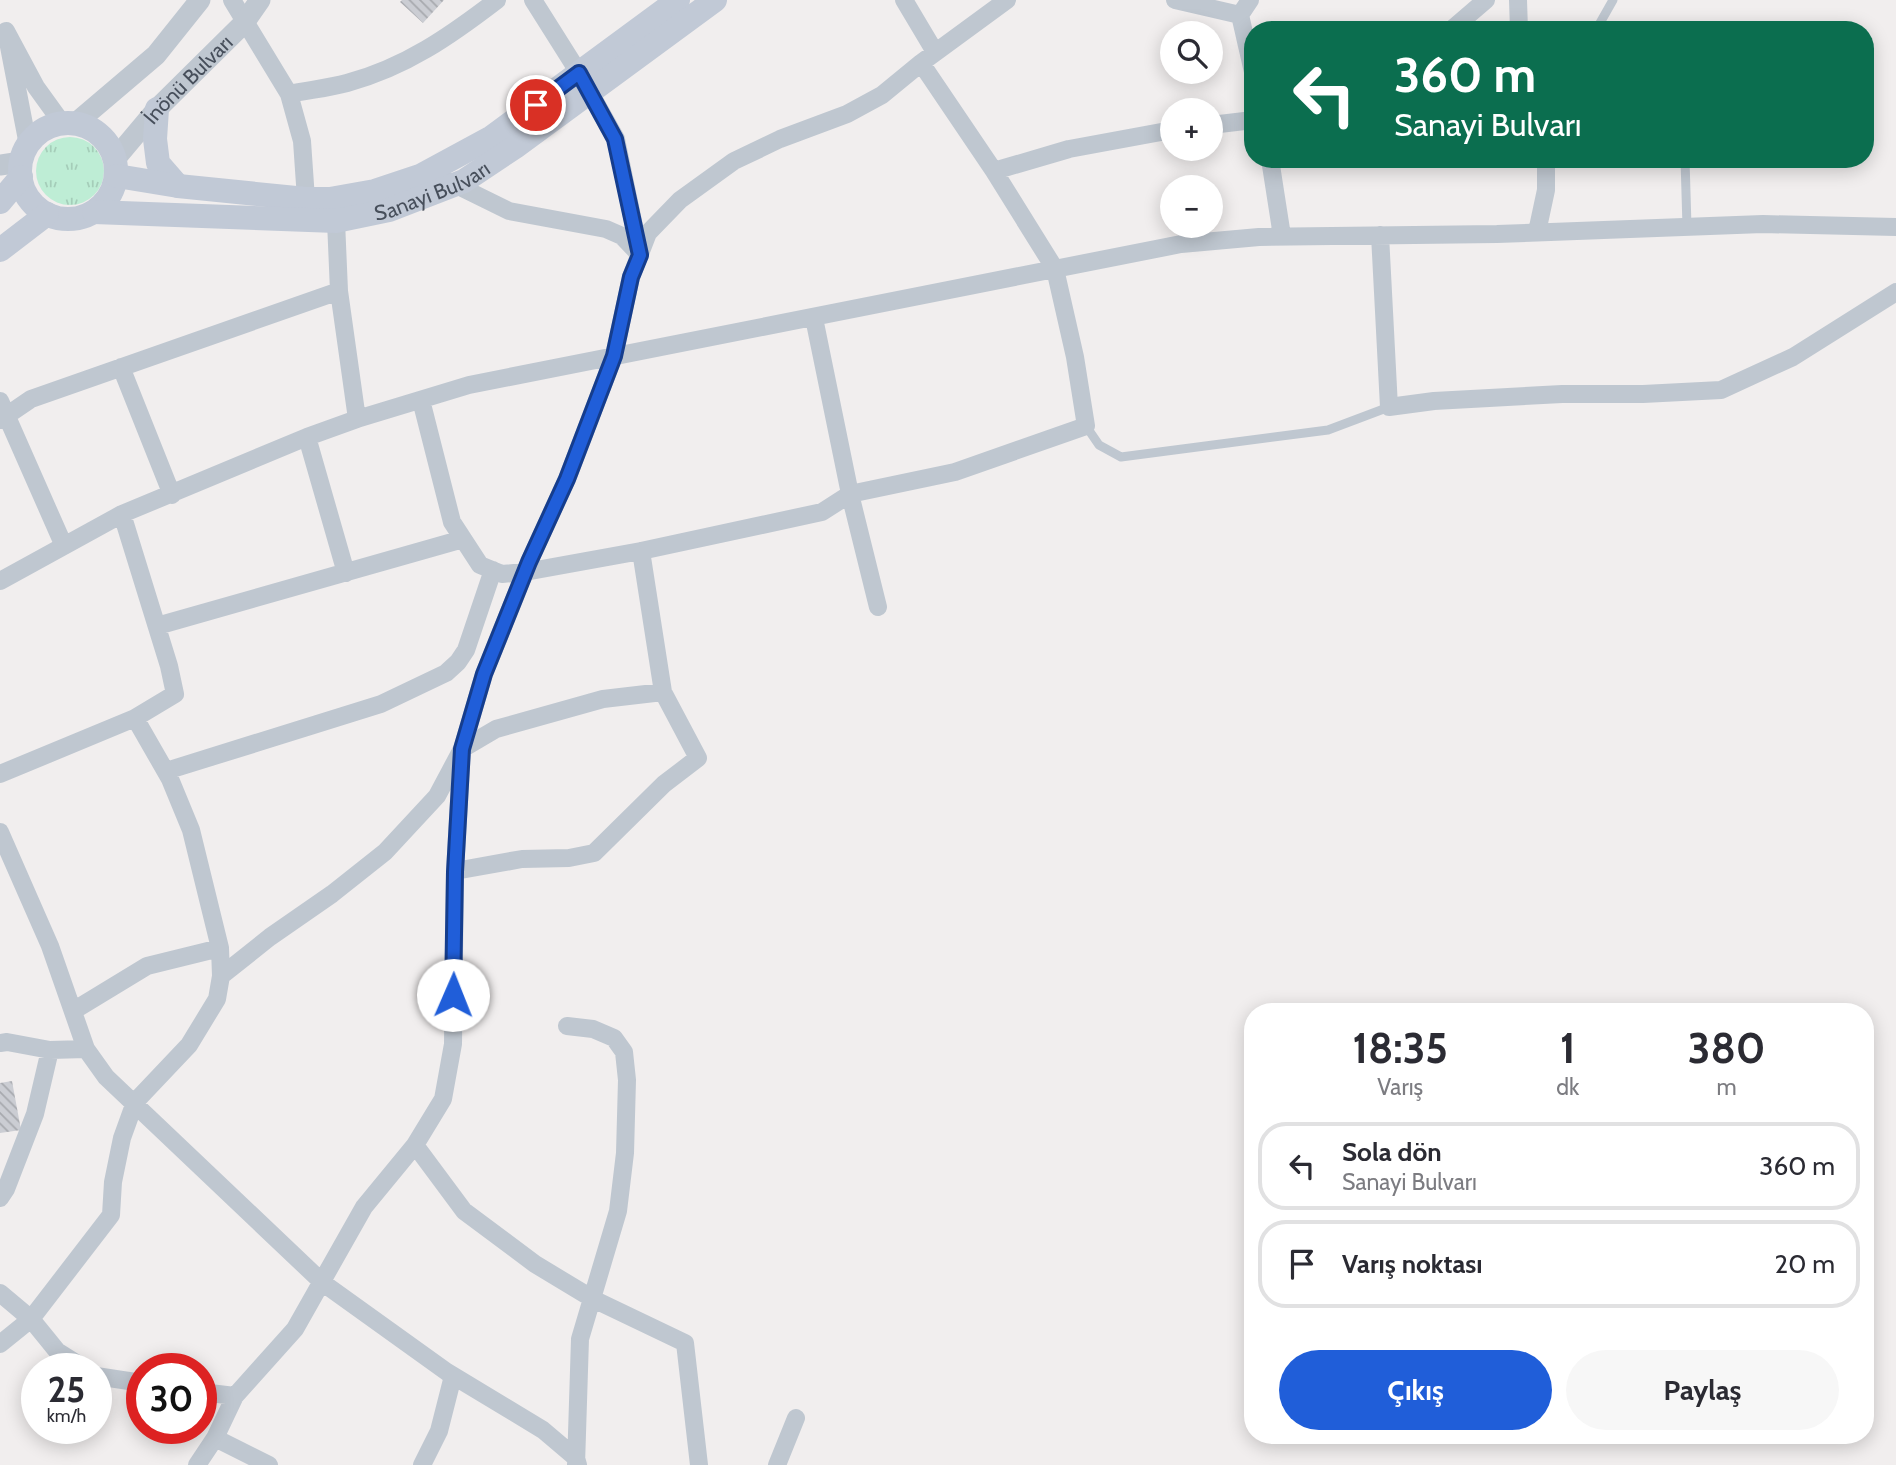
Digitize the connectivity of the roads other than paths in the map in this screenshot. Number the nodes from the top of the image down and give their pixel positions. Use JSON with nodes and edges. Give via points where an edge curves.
{"nodes":[{"id":1,"x":200,"y":0,"type":"edge"},
{"id":2,"x":232,"y":0,"type":"edge"},
{"id":3,"x":260,"y":0,"type":"edge"},
{"id":4,"x":498,"y":0,"type":"edge"},
{"id":5,"x":533,"y":0,"type":"edge"},
{"id":6,"x":678,"y":0,"type":"edge"},
{"id":7,"x":715,"y":0,"type":"edge"},
{"id":8,"x":904,"y":0,"type":"edge"},
{"id":9,"x":1007,"y":0,"type":"edge"},
{"id":10,"x":1175,"y":0,"type":"edge"},
{"id":11,"x":1486,"y":0,"type":"edge"},
{"id":12,"x":1518,"y":0,"type":"edge"},
{"id":13,"x":1613,"y":0,"type":"edge"},
{"id":14,"x":1217,"y":4,"type":"edge"},
{"id":15,"x":1245,"y":7,"type":"edge"},
{"id":16,"x":1462,"y":21,"type":"edge"},
{"id":17,"x":1519,"y":21,"type":"edge"},
{"id":18,"x":1601,"y":21,"type":"edge"},
{"id":19,"x":244,"y":23,"type":"junction"},
{"id":20,"x":3,"y":24,"type":"edge"},
{"id":21,"x":928,"y":58,"type":"junction"},
{"id":22,"x":584,"y":83,"type":"junction"},
{"id":23,"x":289,"y":94,"type":"junction"},
{"id":24,"x":157,"y":109,"type":"junction"},
{"id":25,"x":1244,"y":121,"type":"edge"},
{"id":26,"x":69,"y":123,"type":"junction"},
{"id":27,"x":1223,"y":124,"type":"edge"},
{"id":28,"x":1160,"y":132,"type":"edge"},
{"id":29,"x":17,"y":162,"type":"edge"},
{"id":30,"x":116,"y":168,"type":"junction"},
{"id":31,"x":1271,"y":168,"type":"edge"},
{"id":32,"x":1546,"y":168,"type":"edge"},
{"id":33,"x":1685,"y":168,"type":"edge"},
{"id":34,"x":429,"y":171,"type":"junction"},
{"id":35,"x":994,"y":171,"type":"junction"},
{"id":36,"x":456,"y":184,"type":"junction"},
{"id":37,"x":178,"y":186,"type":"junction"},
{"id":38,"x":306,"y":199,"type":"junction"},
{"id":39,"x":0,"y":202,"type":"edge"},
{"id":40,"x":94,"y":212,"type":"junction"},
{"id":41,"x":47,"y":214,"type":"junction"},
{"id":42,"x":336,"y":221,"type":"junction"},
{"id":43,"x":1687,"y":227,"type":"junction"},
{"id":44,"x":1896,"y":227,"type":"edge"},
{"id":45,"x":1537,"y":232,"type":"junction"},
{"id":46,"x":1380,"y":235,"type":"junction"},
{"id":47,"x":1282,"y":236,"type":"junction"},
{"id":48,"x":0,"y":250,"type":"edge"},
{"id":49,"x":640,"y":255,"type":"junction"},
{"id":50,"x":1055,"y":269,"type":"junction"},
{"id":51,"x":339,"y":291,"type":"junction"},
{"id":52,"x":1896,"y":292,"type":"edge"},
{"id":53,"x":814,"y":318,"type":"junction"},
{"id":54,"x":614,"y":356,"type":"junction"},
{"id":55,"x":121,"y":368,"type":"junction"},
{"id":56,"x":421,"y":400,"type":"junction"},
{"id":57,"x":1388,"y":407,"type":"junction"},
{"id":58,"x":2,"y":412,"type":"edge"},
{"id":59,"x":357,"y":419,"type":"junction"},
{"id":60,"x":1086,"y":426,"type":"junction"},
{"id":61,"x":307,"y":437,"type":"junction"},
{"id":62,"x":850,"y":494,"type":"junction"},
{"id":63,"x":172,"y":495,"type":"junction"},
{"id":64,"x":122,"y":514,"type":"junction"},
{"id":65,"x":463,"y":539,"type":"junction"},
{"id":66,"x":64,"y":546,"type":"junction"},
{"id":67,"x":641,"y":551,"type":"junction"},
{"id":68,"x":494,"y":570,"type":"junction"},
{"id":69,"x":525,"y":572,"type":"junction"},
{"id":70,"x":346,"y":573,"type":"junction"},
{"id":71,"x":0,"y":581,"type":"edge"},
{"id":72,"x":878,"y":607,"type":"dead end"},
{"id":73,"x":157,"y":626,"type":"junction"},
{"id":74,"x":663,"y":692,"type":"junction"},
{"id":75,"x":135,"y":718,"type":"junction"},
{"id":76,"x":462,"y":749,"type":"junction"},
{"id":77,"x":166,"y":772,"type":"junction"},
{"id":78,"x":0,"y":774,"type":"edge"},
{"id":79,"x":0,"y":832,"type":"edge"},
{"id":80,"x":455,"y":872,"type":"junction"},
{"id":81,"x":220,"y":948,"type":"junction"},
{"id":82,"x":221,"y":976,"type":"junction"},
{"id":83,"x":73,"y":1011,"type":"junction"},
{"id":84,"x":567,"y":1026,"type":"dead end"},
{"id":85,"x":0,"y":1043,"type":"edge"},
{"id":86,"x":86,"y":1049,"type":"junction"},
{"id":87,"x":50,"y":1050,"type":"junction"},
{"id":88,"x":135,"y":1102,"type":"junction"},
{"id":89,"x":415,"y":1145,"type":"junction"},
{"id":90,"x":0,"y":1198,"type":"edge"},
{"id":91,"x":323,"y":1283,"type":"junction"},
{"id":92,"x":0,"y":1293,"type":"edge"},
{"id":93,"x":593,"y":1299,"type":"junction"},
{"id":94,"x":31,"y":1319,"type":"junction"},
{"id":95,"x":0,"y":1344,"type":"edge"},
{"id":96,"x":60,"y":1353,"type":"edge"},
{"id":97,"x":453,"y":1376,"type":"junction"},
{"id":98,"x":217,"y":1394,"type":"edge"},
{"id":99,"x":235,"y":1396,"type":"junction"},
{"id":100,"x":796,"y":1418,"type":"dead end"},
{"id":101,"x":217,"y":1434,"type":"edge"},
{"id":102,"x":217,"y":1439,"type":"edge"},
{"id":103,"x":211,"y":1444,"type":"edge"},
{"id":104,"x":577,"y":1463,"type":"edge"},
{"id":105,"x":197,"y":1465,"type":"edge"},
{"id":106,"x":270,"y":1465,"type":"edge"},
{"id":107,"x":422,"y":1465,"type":"edge"},
{"id":108,"x":698,"y":1465,"type":"edge"},
{"id":109,"x":778,"y":1465,"type":"edge"}],
"edges":[{"from":1,"to":26,"type":"street","name":"İnönü Bulvarı","via":[[156,55]]},
{"from":2,"to":19,"type":"street"},
{"from":3,"to":19,"type":"street","name":"İnönü Bulvarı"},
{"from":4,"to":23,"type":"street","via":[[446,39],[393,66],[346,83]]},
{"from":5,"to":22,"type":"street"},
{"from":6,"to":22,"type":"main road","name":"Sanayi Bulvarı"},
{"from":7,"to":22,"type":"main road","name":"Sanayi Bulvarı"},
{"from":8,"to":21,"type":"street"},
{"from":9,"to":21,"type":"street"},
{"from":10,"to":14,"type":"street"},
{"from":11,"to":16,"type":"street"},
{"from":12,"to":17,"type":"street"},
{"from":13,"to":18,"type":"lane"},
{"from":14,"to":15,"type":"street"},
{"from":19,"to":23,"type":"street"},
{"from":19,"to":24,"type":"street","name":"İnönü Bulvarı"},
{"from":20,"to":26,"type":"street","via":[[36,87]]},
{"from":20,"to":29,"type":"street"},
{"from":21,"to":35,"type":"street"},
{"from":21,"to":49,"type":"street","via":[[882,95],[847,114],[734,160],[680,200],[648,233]]},
{"from":22,"to":34,"type":"main road","name":"Sanayi Bulvarı"},
{"from":22,"to":36,"type":"main road","name":"Sanayi Bulvarı","via":[[515,148]]},
{"from":22,"to":49,"type":"street","via":[[615,139]]},
{"from":23,"to":38,"type":"street","via":[[302,141]]},
{"from":24,"to":30,"type":"street","name":"İnönü Bulvarı"},
{"from":24,"to":37,"type":"main road","via":[[158,163]]},
{"from":25,"to":27,"type":"street"},
{"from":26,"to":29,"type":"main road","via":[[48,127],[37,135]]},
{"from":26,"to":30,"type":"main road","via":[[101,135],[110,146]]},
{"from":28,"to":35,"type":"street","via":[[1069,149]]},
{"from":29,"to":39,"type":"main road"},
{"from":29,"to":41,"type":"main road","via":[[25,192]]},
{"from":30,"to":37,"type":"main road","name":"Sanayi Bulvarı"},
{"from":30,"to":40,"type":"main road","via":[[105,202]]},
{"from":31,"to":47,"type":"street"},
{"from":32,"to":45,"type":"street"},
{"from":33,"to":43,"type":"lane"},
{"from":34,"to":36,"type":"street"},
{"from":34,"to":38,"type":"main road","name":"Sanayi Bulvarı","via":[[374,191]]},
{"from":35,"to":50,"type":"street"},
{"from":36,"to":42,"type":"main road","name":"Sanayi Bulvarı","via":[[389,209]]},
{"from":36,"to":49,"type":"street","via":[[509,211],[606,229],[622,236]]},
{"from":37,"to":38,"type":"main road","name":"Sanayi Bulvarı"},
{"from":40,"to":41,"type":"main road","via":[[63,219]]},
{"from":40,"to":42,"type":"main road","name":"Sanayi Bulvarı"},
{"from":41,"to":48,"type":"main road"},
{"from":42,"to":51,"type":"street"},
{"from":43,"to":44,"type":"street"},
{"from":43,"to":45,"type":"street"},
{"from":45,"to":46,"type":"street"},
{"from":46,"to":47,"type":"street"},
{"from":46,"to":57,"type":"street"},
{"from":47,"to":50,"type":"street","via":[[1181,244]]},
{"from":49,"to":54,"type":"street"},
{"from":50,"to":53,"type":"street"},
{"from":50,"to":60,"type":"street"},
{"from":51,"to":55,"type":"street"},
{"from":51,"to":59,"type":"street"},
{"from":52,"to":57,"type":"street","via":[[1793,357],[1721,390],[1485,398]]},
{"from":53,"to":54,"type":"street"},
{"from":53,"to":62,"type":"street"},
{"from":54,"to":56,"type":"street","via":[[469,385]]},
{"from":54,"to":69,"type":"street"},
{"from":55,"to":58,"type":"street"},
{"from":55,"to":63,"type":"street"},
{"from":56,"to":59,"type":"street"},
{"from":56,"to":65,"type":"street","via":[[452,522]]},
{"from":57,"to":60,"type":"lane","via":[[1328,430],[1121,457],[1099,445]]},
{"from":58,"to":66,"type":"street"},
{"from":59,"to":61,"type":"street"},
{"from":60,"to":62,"type":"street","via":[[955,472]]},
{"from":61,"to":63,"type":"street"},
{"from":61,"to":70,"type":"street"},
{"from":62,"to":67,"type":"street","via":[[822,512]]},
{"from":62,"to":72,"type":"street"},
{"from":63,"to":64,"type":"street"},
{"from":64,"to":66,"type":"street"},
{"from":64,"to":73,"type":"street"},
{"from":65,"to":68,"type":"street","via":[[480,565]]},
{"from":65,"to":70,"type":"street"},
{"from":66,"to":71,"type":"street"},
{"from":67,"to":69,"type":"street"},
{"from":67,"to":74,"type":"street"},
{"from":68,"to":69,"type":"street"},
{"from":68,"to":77,"type":"street","via":[[466,650],[446,673],[381,704]]},
{"from":69,"to":76,"type":"street","via":[[484,674]]},
{"from":70,"to":73,"type":"street"},
{"from":73,"to":75,"type":"street","via":[[175,694]]},
{"from":74,"to":76,"type":"street","via":[[603,699],[496,729]]},
{"from":74,"to":80,"type":"street","via":[[698,758],[664,784],[594,853],[522,859]]},
{"from":75,"to":77,"type":"street"},
{"from":75,"to":78,"type":"street"},
{"from":76,"to":80,"type":"street"},
{"from":76,"to":82,"type":"street","via":[[437,796],[385,852]]},
{"from":77,"to":81,"type":"street","via":[[191,830]]},
{"from":79,"to":83,"type":"street"},
{"from":80,"to":89,"type":"street","via":[[453,1044],[443,1099]]},
{"from":81,"to":82,"type":"street"},
{"from":81,"to":83,"type":"street","via":[[147,966]]},
{"from":82,"to":88,"type":"street","via":[[217,999],[189,1045]]},
{"from":83,"to":86,"type":"street"},
{"from":84,"to":93,"type":"street","via":[[593,1029],[614,1038],[624,1052],[626,1071],[625,1153],[618,1211]]},
{"from":85,"to":87,"type":"street"},
{"from":86,"to":87,"type":"street"},
{"from":86,"to":88,"type":"street","via":[[106,1076]]},
{"from":87,"to":90,"type":"street","via":[[35,1114]]},
{"from":88,"to":91,"type":"street"},
{"from":88,"to":94,"type":"street","via":[[122,1138],[111,1215]]},
{"from":89,"to":91,"type":"street","via":[[364,1207]]},
{"from":89,"to":93,"type":"street","via":[[464,1211],[535,1264]]},
{"from":91,"to":97,"type":"street"},
{"from":91,"to":99,"type":"street","via":[[295,1329]]},
{"from":92,"to":94,"type":"street"},
{"from":93,"to":104,"type":"street","via":[[580,1339]]},
{"from":93,"to":108,"type":"street","via":[[685,1343]]},
{"from":94,"to":95,"type":"street"},
{"from":94,"to":96,"type":"street"},
{"from":97,"to":104,"type":"street","via":[[543,1430]]},
{"from":97,"to":107,"type":"street","via":[[439,1430]]},
{"from":98,"to":99,"type":"street"},
{"from":99,"to":101,"type":"street"},
{"from":100,"to":109,"type":"street"},
{"from":102,"to":106,"type":"street"},
{"from":103,"to":105,"type":"street"}]}
